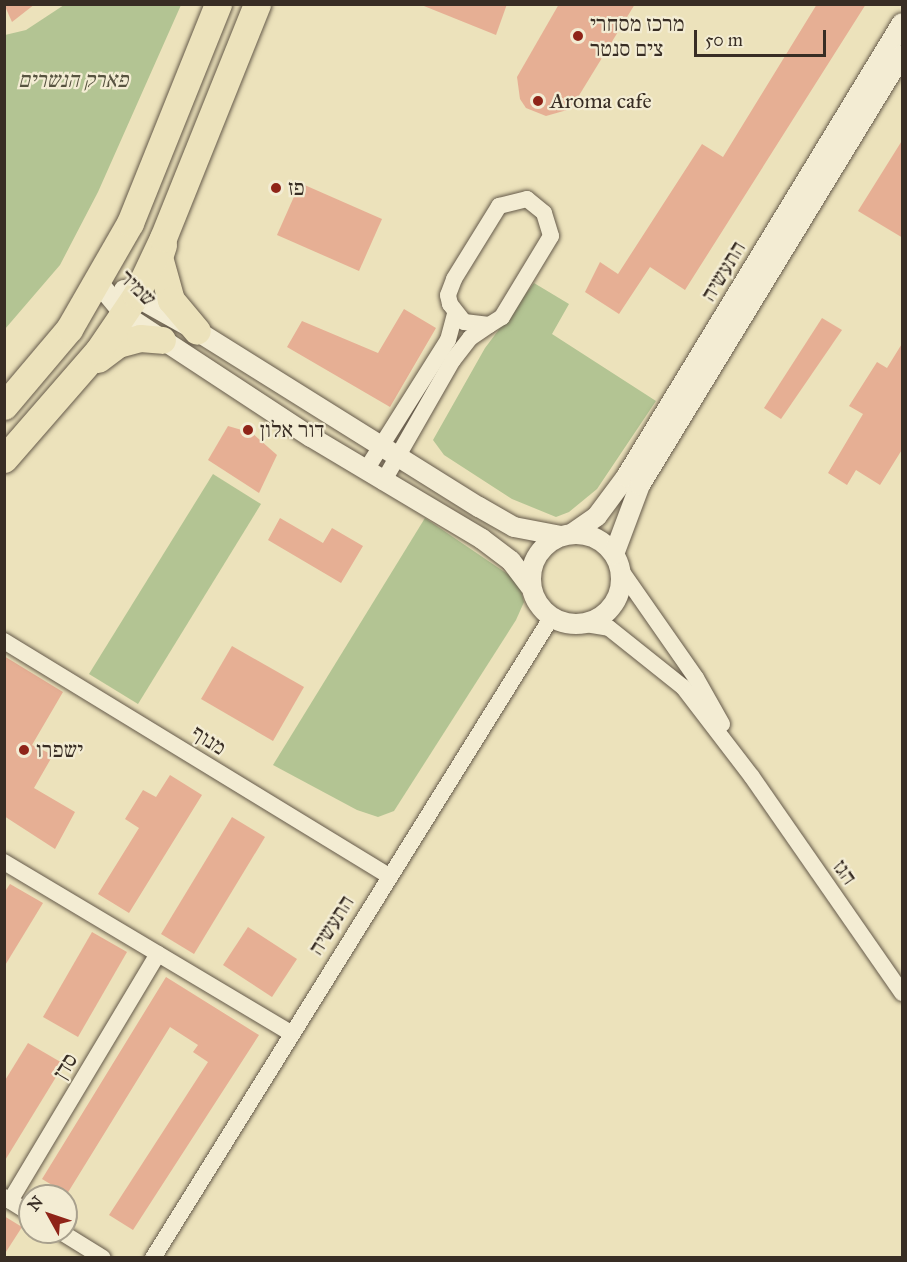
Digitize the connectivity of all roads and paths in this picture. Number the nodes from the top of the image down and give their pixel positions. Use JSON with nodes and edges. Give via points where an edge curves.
{"nodes":[{"id":1,"x":218,"y":4,"type":"edge"},
{"id":2,"x":257,"y":4,"type":"edge"},
{"id":3,"x":903,"y":23,"type":"edge"},
{"id":4,"x":903,"y":55,"type":"edge"},
{"id":5,"x":171,"y":218,"type":"junction"},
{"id":6,"x":96,"y":280,"type":"junction"},
{"id":7,"x":130,"y":305,"type":"junction"},
{"id":8,"x":455,"y":313,"type":"junction"},
{"id":9,"x":489,"y":325,"type":"junction"},
{"id":10,"x":197,"y":331,"type":"junction"},
{"id":11,"x":162,"y":339,"type":"junction"},
{"id":12,"x":83,"y":370,"type":"junction"},
{"id":13,"x":4,"y":406,"type":"edge"},
{"id":14,"x":381,"y":445,"type":"junction"},
{"id":15,"x":400,"y":456,"type":"junction"},
{"id":16,"x":4,"y":459,"type":"edge"},
{"id":17,"x":366,"y":471,"type":"junction"},
{"id":18,"x":383,"y":482,"type":"junction"},
{"id":19,"x":567,"y":534,"type":"junction"},
{"id":20,"x":617,"y":561,"type":"junction"},
{"id":21,"x":530,"y":586,"type":"junction"},
{"id":22,"x":551,"y":618,"type":"junction"},
{"id":23,"x":586,"y":624,"type":"junction"},
{"id":24,"x":4,"y":641,"type":"edge"},
{"id":25,"x":752,"y":777,"type":"junction"},
{"id":26,"x":4,"y":862,"type":"edge"},
{"id":27,"x":390,"y":877,"type":"junction"},
{"id":28,"x":158,"y":954,"type":"junction"},
{"id":29,"x":903,"y":993,"type":"edge"},
{"id":30,"x":292,"y":1034,"type":"junction"},
{"id":31,"x":7,"y":1199,"type":"edge"},
{"id":32,"x":78,"y":1242,"type":"edge"},
{"id":33,"x":103,"y":1257,"type":"edge"},
{"id":34,"x":153,"y":1257,"type":"edge"}],
"edges":[{"from":1,"to":6,"type":"highway","via":[[130,223]]},
{"from":2,"to":5,"type":"highway"},
{"from":3,"to":19,"type":"street","name":"התעשיה","via":[[626,477],[597,516]]},
{"from":4,"to":20,"type":"street","name":"התעשיה","via":[[640,485]]},
{"from":5,"to":7,"type":"highway"},
{"from":5,"to":10,"type":"highway","via":[[159,257],[163,275],[171,300]]},
{"from":6,"to":7,"type":"street","name":"שמיר"},
{"from":6,"to":13,"type":"highway","via":[[69,329]]},
{"from":7,"to":10,"type":"street","name":"שמיר"},
{"from":7,"to":11,"type":"street","name":"שמיר"},
{"from":7,"to":12,"type":"highway"},
{"from":8,"to":9,"type":"street","via":[[464,321]]},
{"from":8,"to":9,"type":"street","via":[[448,295],[499,206],[527,200],[544,213],[551,236],[502,317]]},
{"from":8,"to":14,"type":"street","via":[[448,340]]},
{"from":9,"to":15,"type":"street","via":[[470,338],[453,360]]},
{"from":10,"to":14,"type":"street","name":"שמיר"},
{"from":11,"to":12,"type":"highway","via":[[140,338],[118,344]]},
{"from":11,"to":17,"type":"street","name":"שמיר"},
{"from":12,"to":16,"type":"highway"},
{"from":14,"to":15,"type":"street","name":"שמיר"},
{"from":14,"to":17,"type":"street"},
{"from":15,"to":18,"type":"street"},
{"from":15,"to":19,"type":"street","name":"שמיר","via":[[514,527]]},
{"from":17,"to":18,"type":"street","name":"שמיר"},
{"from":18,"to":21,"type":"street","name":"שמיר","via":[[482,539],[511,561]]},
{"from":19,"to":20,"type":"street","via":[[594,537]]},
{"from":19,"to":21,"type":"street","via":[[542,548],[533,563]]},
{"from":20,"to":23,"type":"street","via":[[620,588],[614,604],[601,617]]},
{"from":20,"to":25,"type":"street","name":"הגז","via":[[696,678]]},
{"from":21,"to":22,"type":"street","via":[[536,602]]},
{"from":22,"to":23,"type":"street","via":[[565,624]]},
{"from":22,"to":27,"type":"street","name":"התעשיה"},
{"from":23,"to":25,"type":"street","name":"הגז","via":[[609,628],[683,687]]},
{"from":24,"to":27,"type":"street","name":"מנוף"},
{"from":25,"to":29,"type":"street","name":"הגז"},
{"from":26,"to":28,"type":"street"},
{"from":27,"to":30,"type":"street","name":"התעשיה"},
{"from":28,"to":30,"type":"street"},
{"from":28,"to":31,"type":"street","name":"סדן"},
{"from":30,"to":34,"type":"street","name":"התעשיה"},
{"from":32,"to":33,"type":"street"}]}
